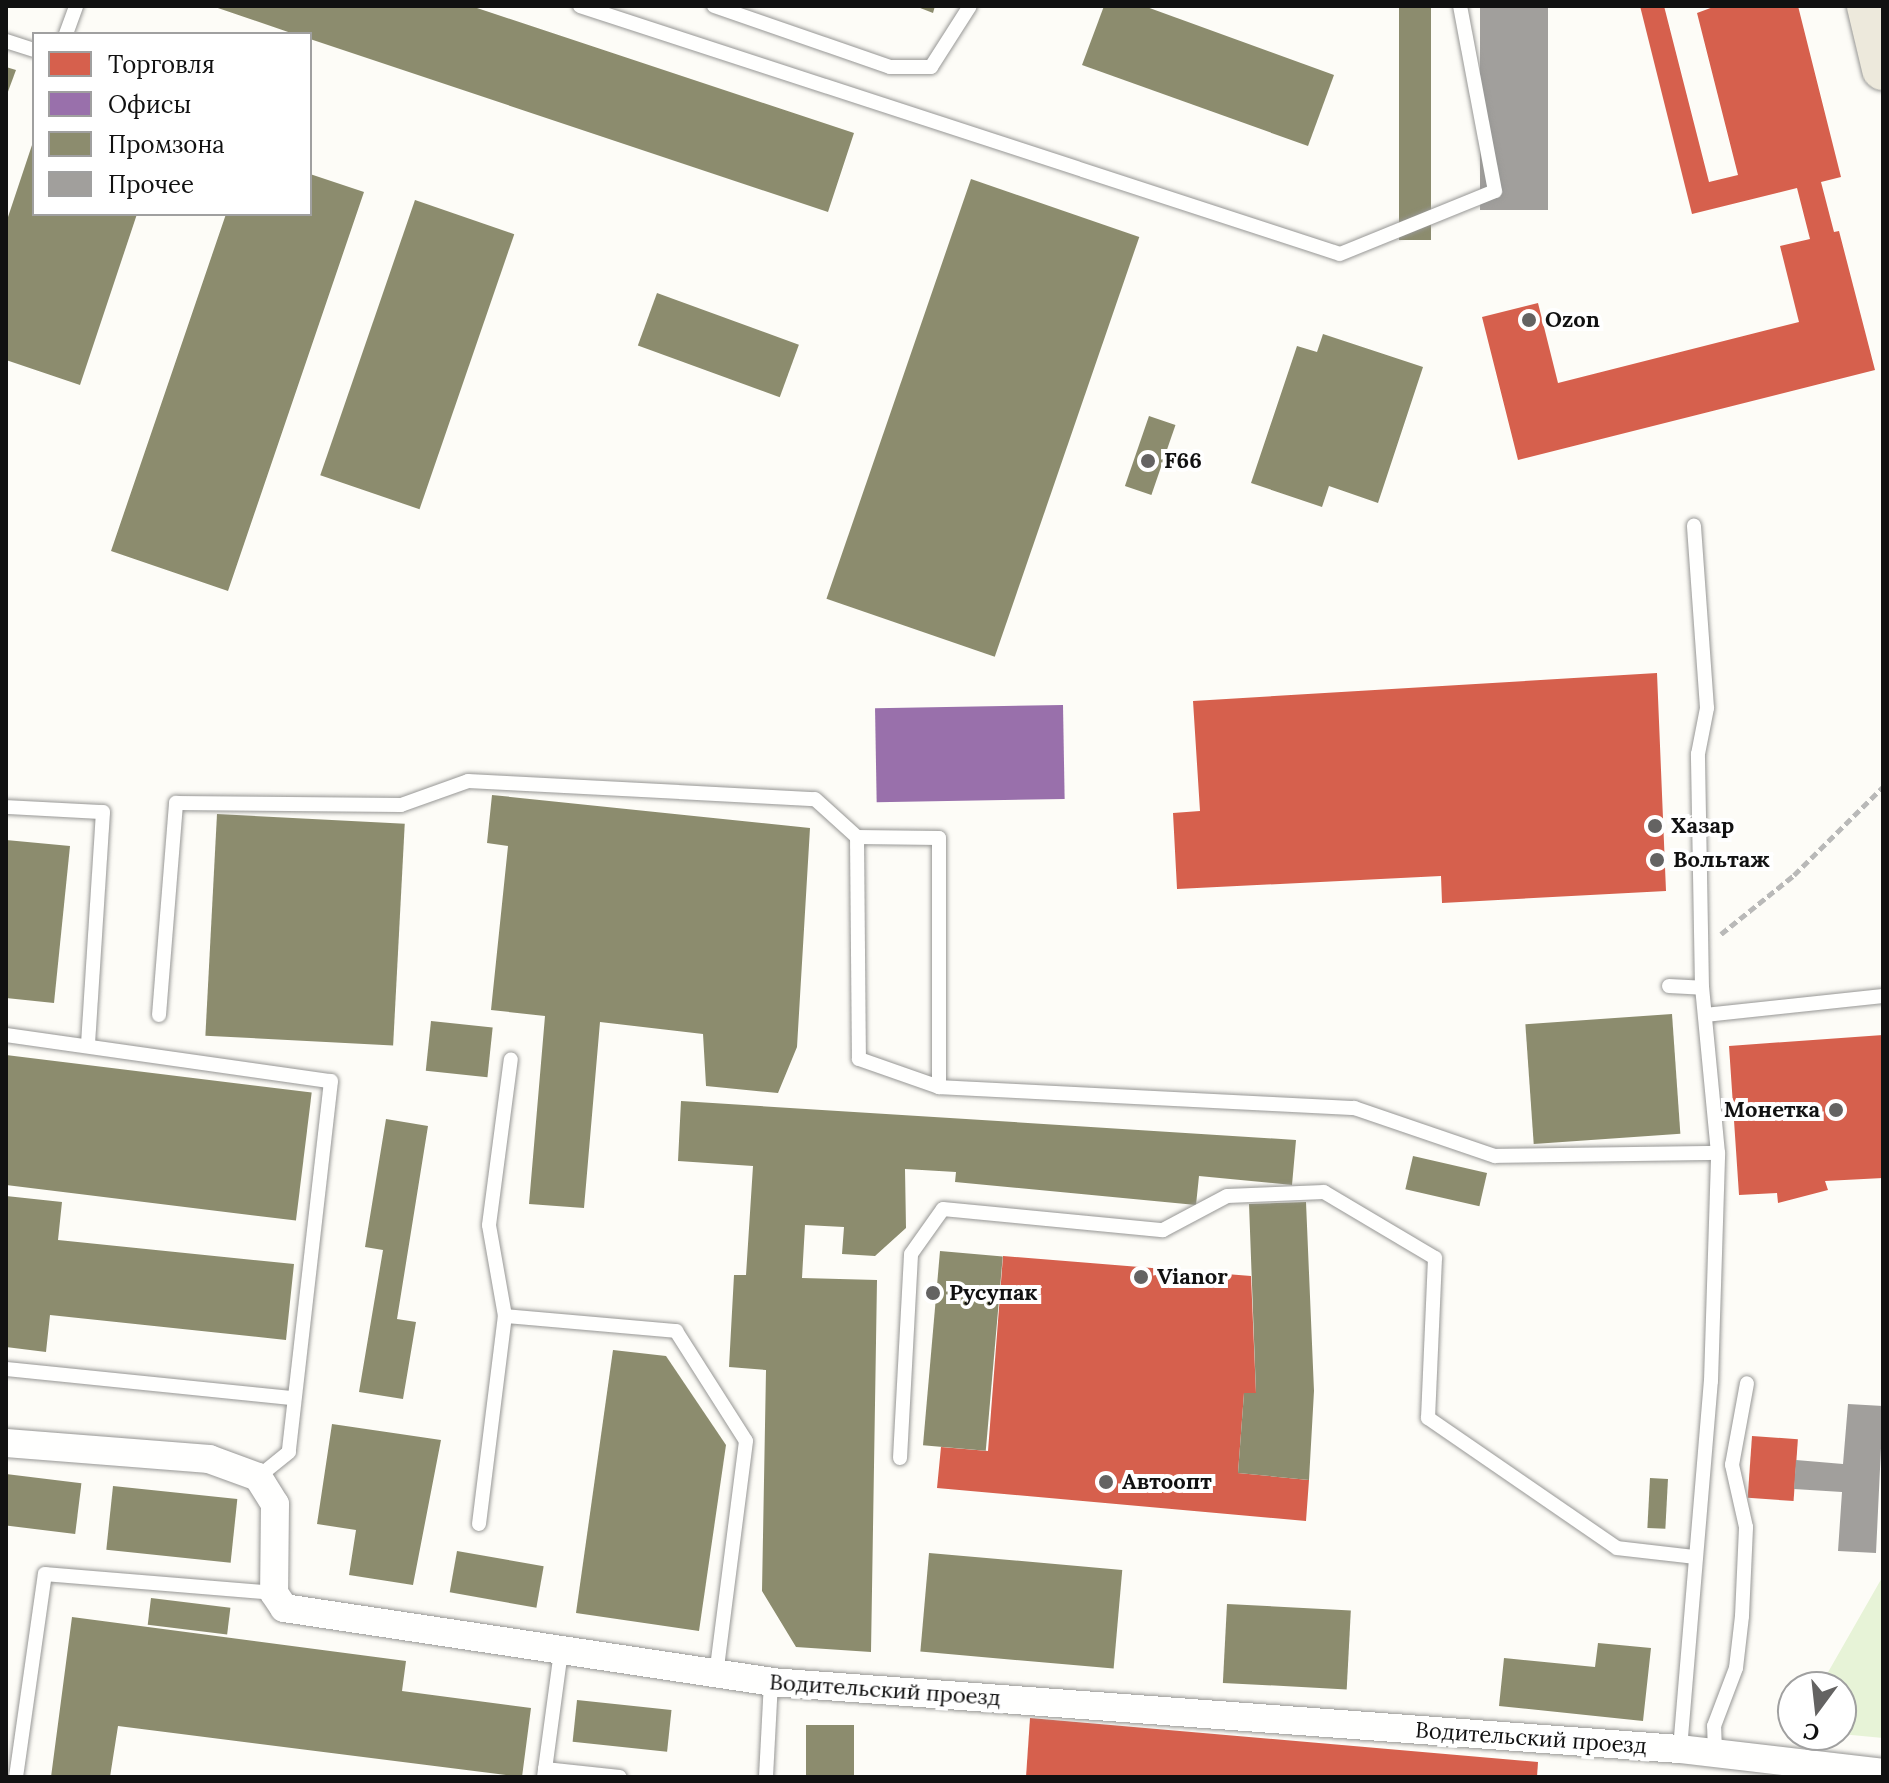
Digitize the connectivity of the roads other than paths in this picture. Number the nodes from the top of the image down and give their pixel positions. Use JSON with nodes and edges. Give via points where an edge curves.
{"nodes":[{"id":1,"x":76,"y":6,"type":"edge"},
{"id":2,"x":580,"y":6,"type":"edge"},
{"id":3,"x":714,"y":6,"type":"edge"},
{"id":4,"x":970,"y":6,"type":"edge"},
{"id":5,"x":1460,"y":6,"type":"edge"},
{"id":6,"x":1868,"y":6,"type":"edge"},
{"id":7,"x":67,"y":32,"type":"edge"},
{"id":8,"x":6,"y":41,"type":"edge"},
{"id":9,"x":32,"y":49,"type":"edge"},
{"id":10,"x":1883,"y":69,"type":"edge"},
{"id":11,"x":1694,"y":525,"type":"dead end"},
{"id":12,"x":6,"y":807,"type":"edge"},
{"id":13,"x":857,"y":837,"type":"junction"},
{"id":14,"x":1669,"y":986,"type":"dead end"},
{"id":15,"x":1702,"y":988,"type":"junction"},
{"id":16,"x":1883,"y":996,"type":"edge"},
{"id":17,"x":159,"y":1015,"type":"dead end"},
{"id":18,"x":1705,"y":1015,"type":"junction"},
{"id":19,"x":6,"y":1035,"type":"edge"},
{"id":20,"x":88,"y":1046,"type":"junction"},
{"id":21,"x":511,"y":1059,"type":"dead end"},
{"id":22,"x":939,"y":1087,"type":"junction"},
{"id":23,"x":1718,"y":1153,"type":"junction"},
{"id":24,"x":505,"y":1316,"type":"junction"},
{"id":25,"x":6,"y":1369,"type":"edge"},
{"id":26,"x":1747,"y":1383,"type":"dead end"},
{"id":27,"x":292,"y":1398,"type":"junction"},
{"id":28,"x":6,"y":1443,"type":"edge"},
{"id":29,"x":900,"y":1458,"type":"dead end"},
{"id":30,"x":258,"y":1477,"type":"junction"},
{"id":31,"x":479,"y":1524,"type":"dead end"},
{"id":32,"x":1695,"y":1557,"type":"junction"},
{"id":33,"x":274,"y":1593,"type":"junction"},
{"id":34,"x":561,"y":1652,"type":"junction"},
{"id":35,"x":716,"y":1676,"type":"junction"},
{"id":36,"x":771,"y":1682,"type":"junction"},
{"id":37,"x":1680,"y":1749,"type":"junction"},
{"id":38,"x":1715,"y":1752,"type":"junction"},
{"id":39,"x":544,"y":1773,"type":"edge"},
{"id":40,"x":1883,"y":1773,"type":"edge"},
{"id":41,"x":16,"y":1777,"type":"edge"},
{"id":42,"x":620,"y":1777,"type":"edge"},
{"id":43,"x":766,"y":1777,"type":"edge"}],
"edges":[{"from":1,"to":7,"type":"lane"},
{"from":2,"to":5,"type":"lane","via":[[1340,254],[1495,191]]},
{"from":3,"to":4,"type":"lane","via":[[890,67],[931,67]]},
{"from":6,"to":10,"type":"main road"},
{"from":8,"to":9,"type":"lane"},
{"from":11,"to":15,"type":"lane","via":[[1707,708],[1698,754]]},
{"from":12,"to":20,"type":"lane","via":[[103,812]]},
{"from":13,"to":17,"type":"lane","via":[[815,799],[468,781],[401,805],[176,803]]},
{"from":13,"to":22,"type":"lane","via":[[859,1059]]},
{"from":13,"to":22,"type":"lane","via":[[939,838]]},
{"from":14,"to":15,"type":"lane"},
{"from":15,"to":18,"type":"lane"},
{"from":16,"to":18,"type":"lane"},
{"from":18,"to":23,"type":"lane"},
{"from":19,"to":20,"type":"lane"},
{"from":20,"to":27,"type":"lane","via":[[331,1081]]},
{"from":21,"to":24,"type":"lane","via":[[489,1225]]},
{"from":22,"to":23,"type":"lane","via":[[1354,1108],[1495,1156]]},
{"from":23,"to":32,"type":"lane","via":[[1711,1381]]},
{"from":24,"to":31,"type":"lane"},
{"from":24,"to":35,"type":"lane","via":[[676,1331],[746,1441]]},
{"from":25,"to":27,"type":"lane"},
{"from":26,"to":38,"type":"lane","via":[[1732,1465],[1746,1527],[1742,1616],[1736,1668],[1714,1726]]},
{"from":27,"to":30,"type":"lane","via":[[289,1452]]},
{"from":28,"to":30,"type":"street","via":[[209,1459]]},
{"from":29,"to":32,"type":"lane","via":[[911,1254],[943,1209],[1163,1230],[1227,1196],[1324,1192],[1435,1258],[1428,1418],[1617,1548]]},
{"from":30,"to":33,"type":"street","via":[[275,1504]]},
{"from":32,"to":37,"type":"lane"},
{"from":33,"to":34,"type":"street","name":"Водительский проезд","via":[[284,1608]]},
{"from":33,"to":41,"type":"lane","via":[[45,1574]]},
{"from":34,"to":35,"type":"street","name":"Водительский проезд"},
{"from":34,"to":39,"type":"lane"},
{"from":35,"to":36,"type":"street","name":"Водительский проезд"},
{"from":36,"to":37,"type":"street","name":"Водительский проезд"},
{"from":36,"to":43,"type":"lane"},
{"from":37,"to":38,"type":"street","name":"Водительский проезд"},
{"from":38,"to":40,"type":"street","name":"Водительский проезд"},
{"from":39,"to":42,"type":"lane"}]}
